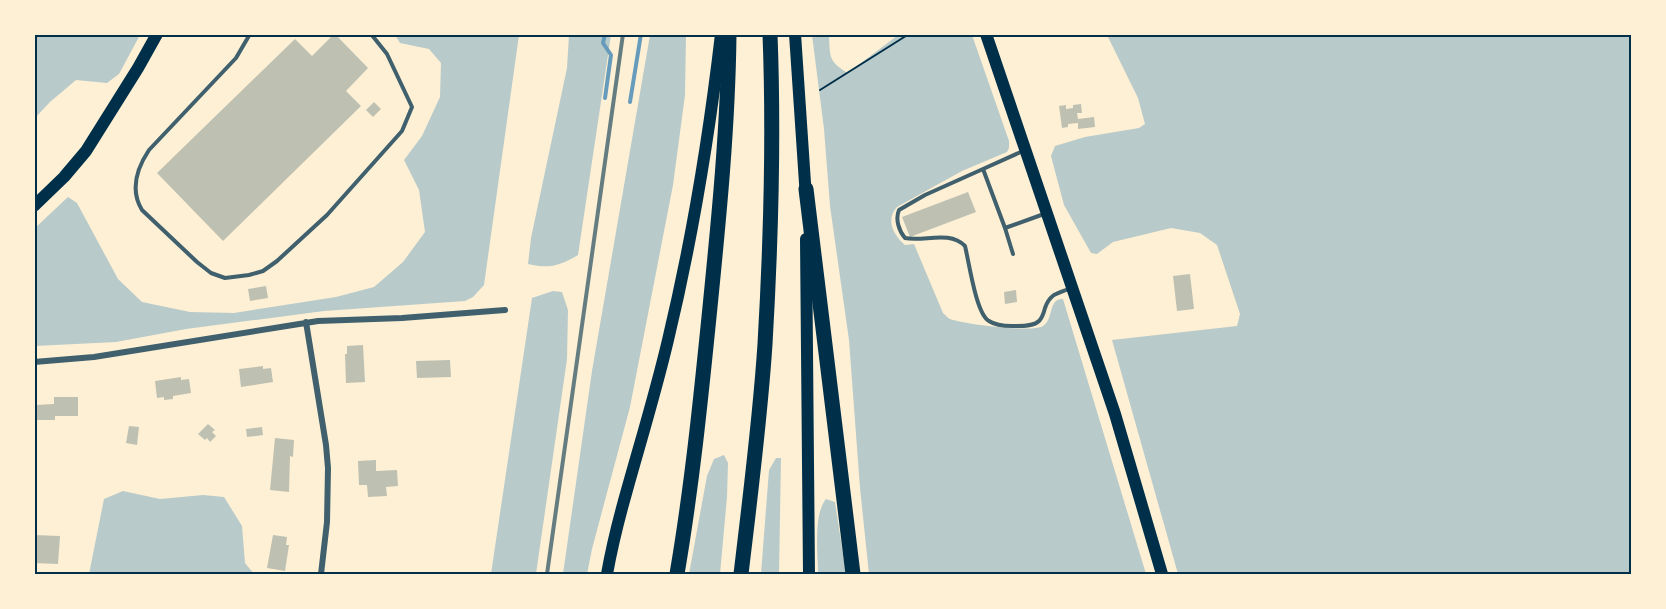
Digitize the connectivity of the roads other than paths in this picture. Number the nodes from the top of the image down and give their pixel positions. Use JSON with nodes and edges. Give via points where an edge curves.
{"nodes":[{"id":1,"x":157,"y":34,"type":"edge"},
{"id":2,"x":250,"y":34,"type":"edge"},
{"id":3,"x":371,"y":34,"type":"edge"},
{"id":4,"x":721,"y":34,"type":"edge"},
{"id":5,"x":729,"y":34,"type":"edge"},
{"id":6,"x":770,"y":34,"type":"edge"},
{"id":7,"x":795,"y":34,"type":"edge"},
{"id":8,"x":986,"y":34,"type":"edge"},
{"id":9,"x":1025,"y":150,"type":"junction"},
{"id":10,"x":983,"y":169,"type":"junction"},
{"id":11,"x":806,"y":189,"type":"junction"},
{"id":12,"x":34,"y":206,"type":"edge"},
{"id":13,"x":1047,"y":213,"type":"junction"},
{"id":14,"x":1005,"y":228,"type":"junction"},
{"id":15,"x":1013,"y":254,"type":"dead end"},
{"id":16,"x":1073,"y":288,"type":"junction"},
{"id":17,"x":505,"y":310,"type":"dead end"},
{"id":18,"x":306,"y":322,"type":"junction"},
{"id":19,"x":34,"y":362,"type":"edge"},
{"id":20,"x":321,"y":574,"type":"edge"},
{"id":21,"x":607,"y":574,"type":"edge"},
{"id":22,"x":677,"y":574,"type":"edge"},
{"id":23,"x":741,"y":574,"type":"edge"},
{"id":24,"x":809,"y":574,"type":"edge"},
{"id":25,"x":853,"y":574,"type":"edge"},
{"id":26,"x":1162,"y":574,"type":"edge"}],
"edges":[{"from":1,"to":12,"type":"main road","via":[[86,151]]},
{"from":2,"to":3,"type":"lane","via":[[236,58],[149,150],[136,175],[142,210],[197,262],[225,278],[263,271],[277,261],[327,215],[402,130],[412,107],[387,54]]},
{"from":4,"to":21,"type":"main road","via":[[689,241],[668,342]]},
{"from":5,"to":22,"type":"highway","via":[[720,210]]},
{"from":6,"to":23,"type":"highway","via":[[772,178],[766,324]]},
{"from":7,"to":11,"type":"main road"},
{"from":8,"to":9,"type":"main road"},
{"from":9,"to":10,"type":"lane"},
{"from":9,"to":13,"type":"main road"},
{"from":10,"to":14,"type":"lane"},
{"from":10,"to":16,"type":"lane","via":[[899,210],[897,218],[905,238],[943,238],[963,244],[979,306],[983,316],[995,324],[1036,323],[1049,299]]},
{"from":11,"to":24,"type":"main road"},
{"from":11,"to":25,"type":"highway"},
{"from":13,"to":14,"type":"lane"},
{"from":13,"to":16,"type":"main road"},
{"from":14,"to":15,"type":"lane"},
{"from":16,"to":26,"type":"main road"},
{"from":17,"to":18,"type":"street"},
{"from":18,"to":19,"type":"street","via":[[122,353]]},
{"from":18,"to":20,"type":"street","via":[[328,468]]}]}
